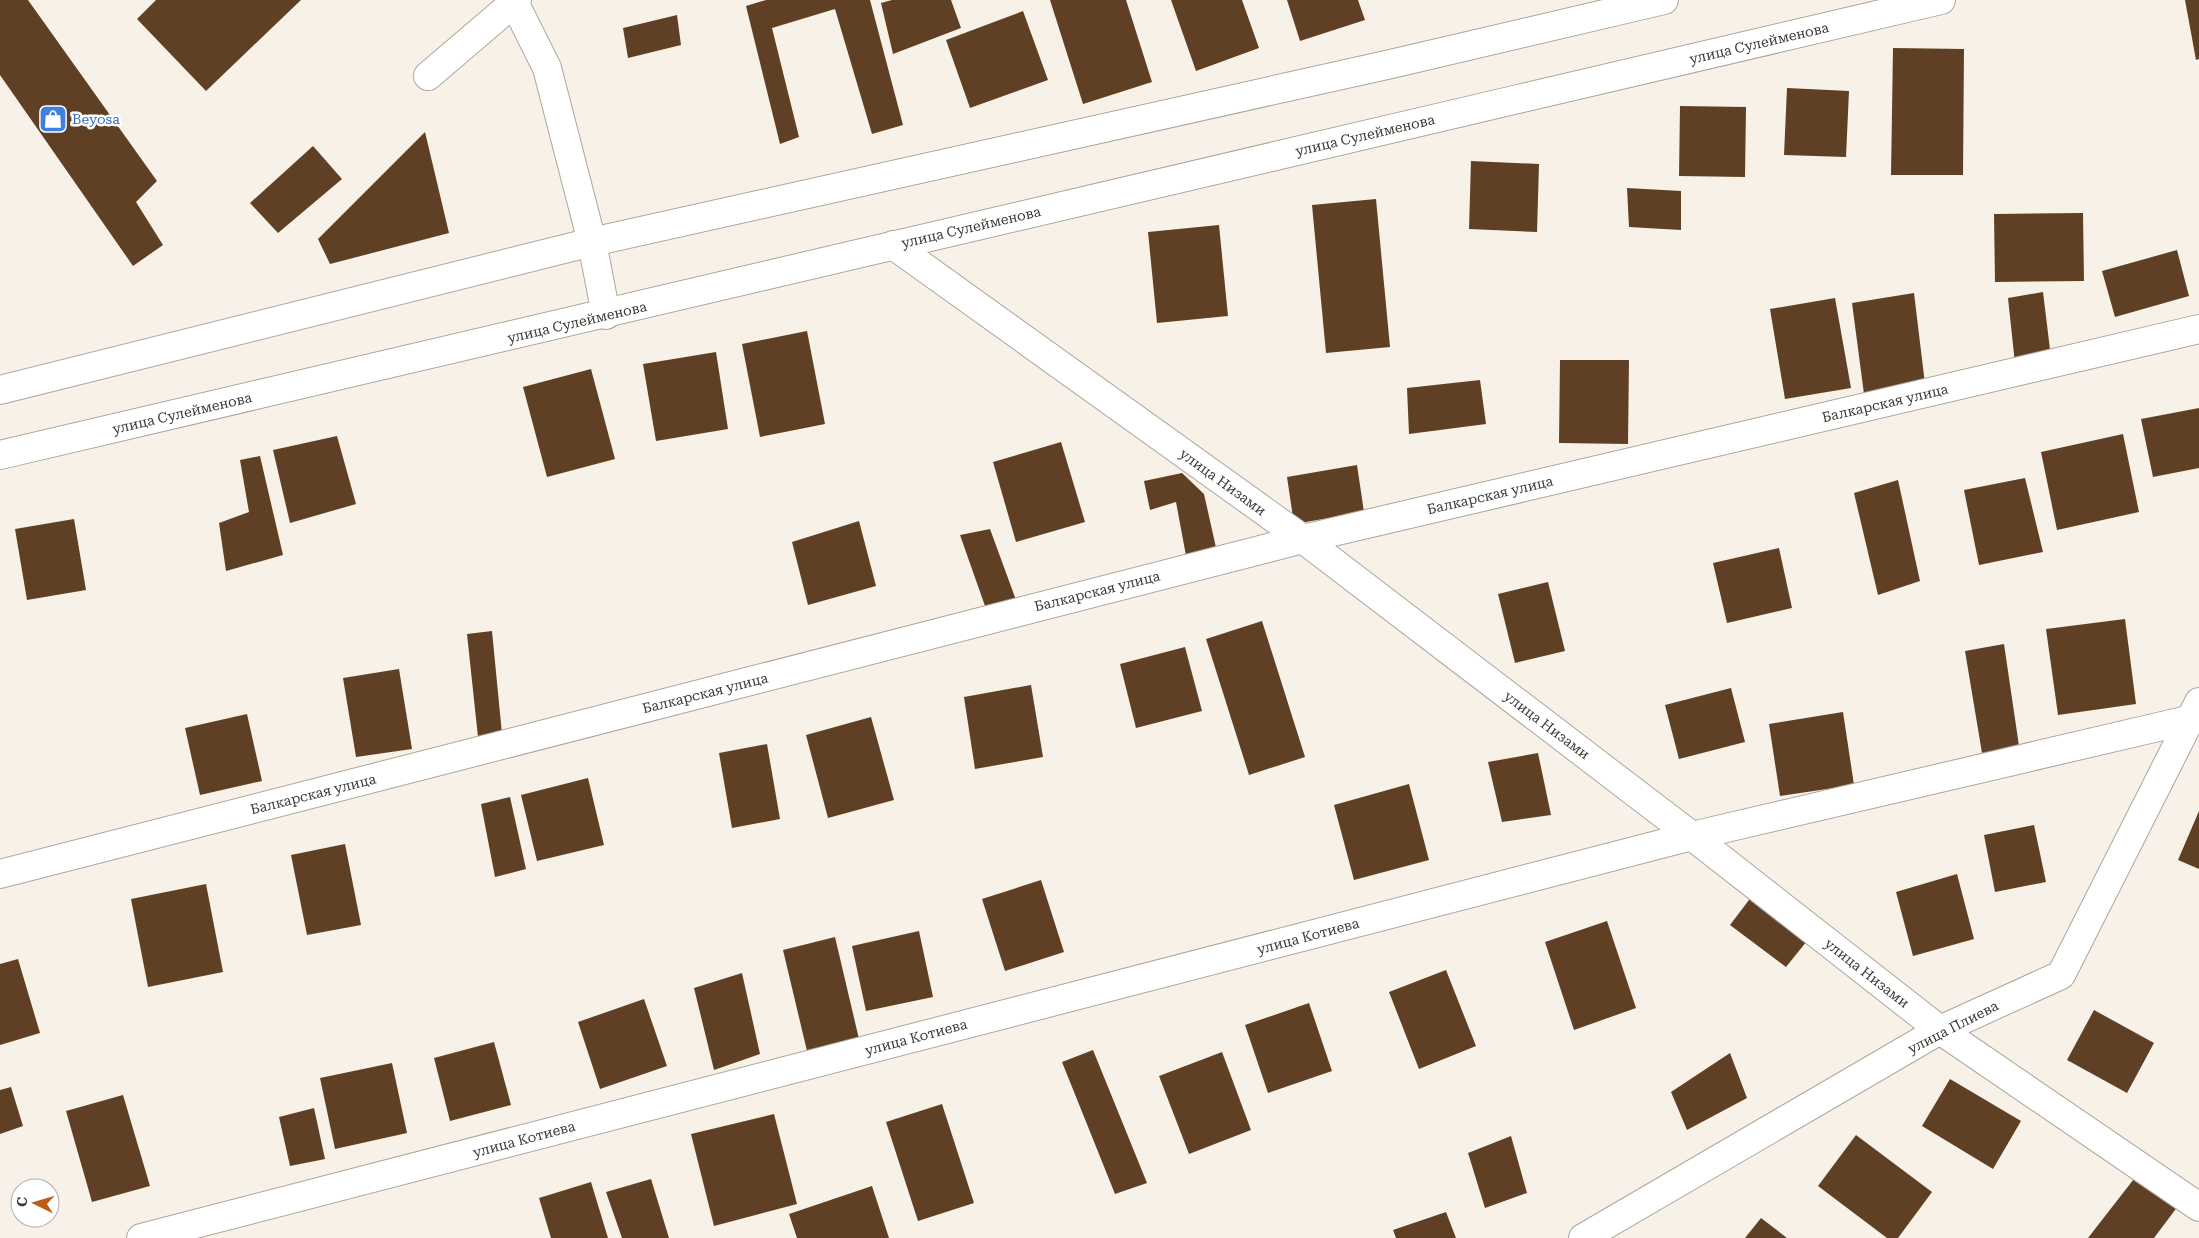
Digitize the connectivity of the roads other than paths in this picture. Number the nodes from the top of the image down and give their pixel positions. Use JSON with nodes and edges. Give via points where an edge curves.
{"nodes":[{"id":1,"x":1664,"y":0,"type":"edge"},
{"id":2,"x":1941,"y":0,"type":"edge"},
{"id":3,"x":516,"y":2,"type":"edge"},
{"id":4,"x":428,"y":76,"type":"dead end"},
{"id":5,"x":592,"y":242,"type":"junction"},
{"id":6,"x":893,"y":245,"type":"junction"},
{"id":7,"x":606,"y":315,"type":"junction"},
{"id":8,"x":2199,"y":329,"type":"edge"},
{"id":9,"x":0,"y":390,"type":"edge"},
{"id":10,"x":0,"y":455,"type":"edge"},
{"id":11,"x":1303,"y":539,"type":"junction"},
{"id":12,"x":2194,"y":711,"type":"edge"},
{"id":13,"x":1692,"y":836,"type":"junction"},
{"id":14,"x":0,"y":874,"type":"edge"},
{"id":15,"x":1940,"y":1030,"type":"junction"},
{"id":16,"x":2199,"y":1207,"type":"edge"},
{"id":17,"x":140,"y":1238,"type":"edge"},
{"id":18,"x":1583,"y":1238,"type":"edge"}],
"edges":[{"from":1,"to":5,"type":"street"},
{"from":2,"to":6,"type":"street","name":"улица Сулейменова"},
{"from":3,"to":4,"type":"street"},
{"from":3,"to":5,"type":"street","via":[[547,68]]},
{"from":5,"to":7,"type":"street"},
{"from":5,"to":9,"type":"street"},
{"from":6,"to":7,"type":"street","name":"улица Сулейменова"},
{"from":6,"to":11,"type":"street","name":"улица Низами"},
{"from":7,"to":10,"type":"street","name":"улица Сулейменова"},
{"from":8,"to":11,"type":"street","name":"Балкарская улица"},
{"from":11,"to":13,"type":"street","name":"улица Низами"},
{"from":11,"to":14,"type":"street","name":"Балкарская улица"},
{"from":12,"to":13,"type":"street","name":"улица Котиева"},
{"from":12,"to":15,"type":"street","name":"улица Плиева","via":[[2061,975]]},
{"from":13,"to":15,"type":"street","name":"улица Низами"},
{"from":13,"to":17,"type":"street","name":"улица Котиева"},
{"from":15,"to":16,"type":"street","name":"улица Низами"},
{"from":15,"to":18,"type":"street","name":"улица Плиева"}]}
